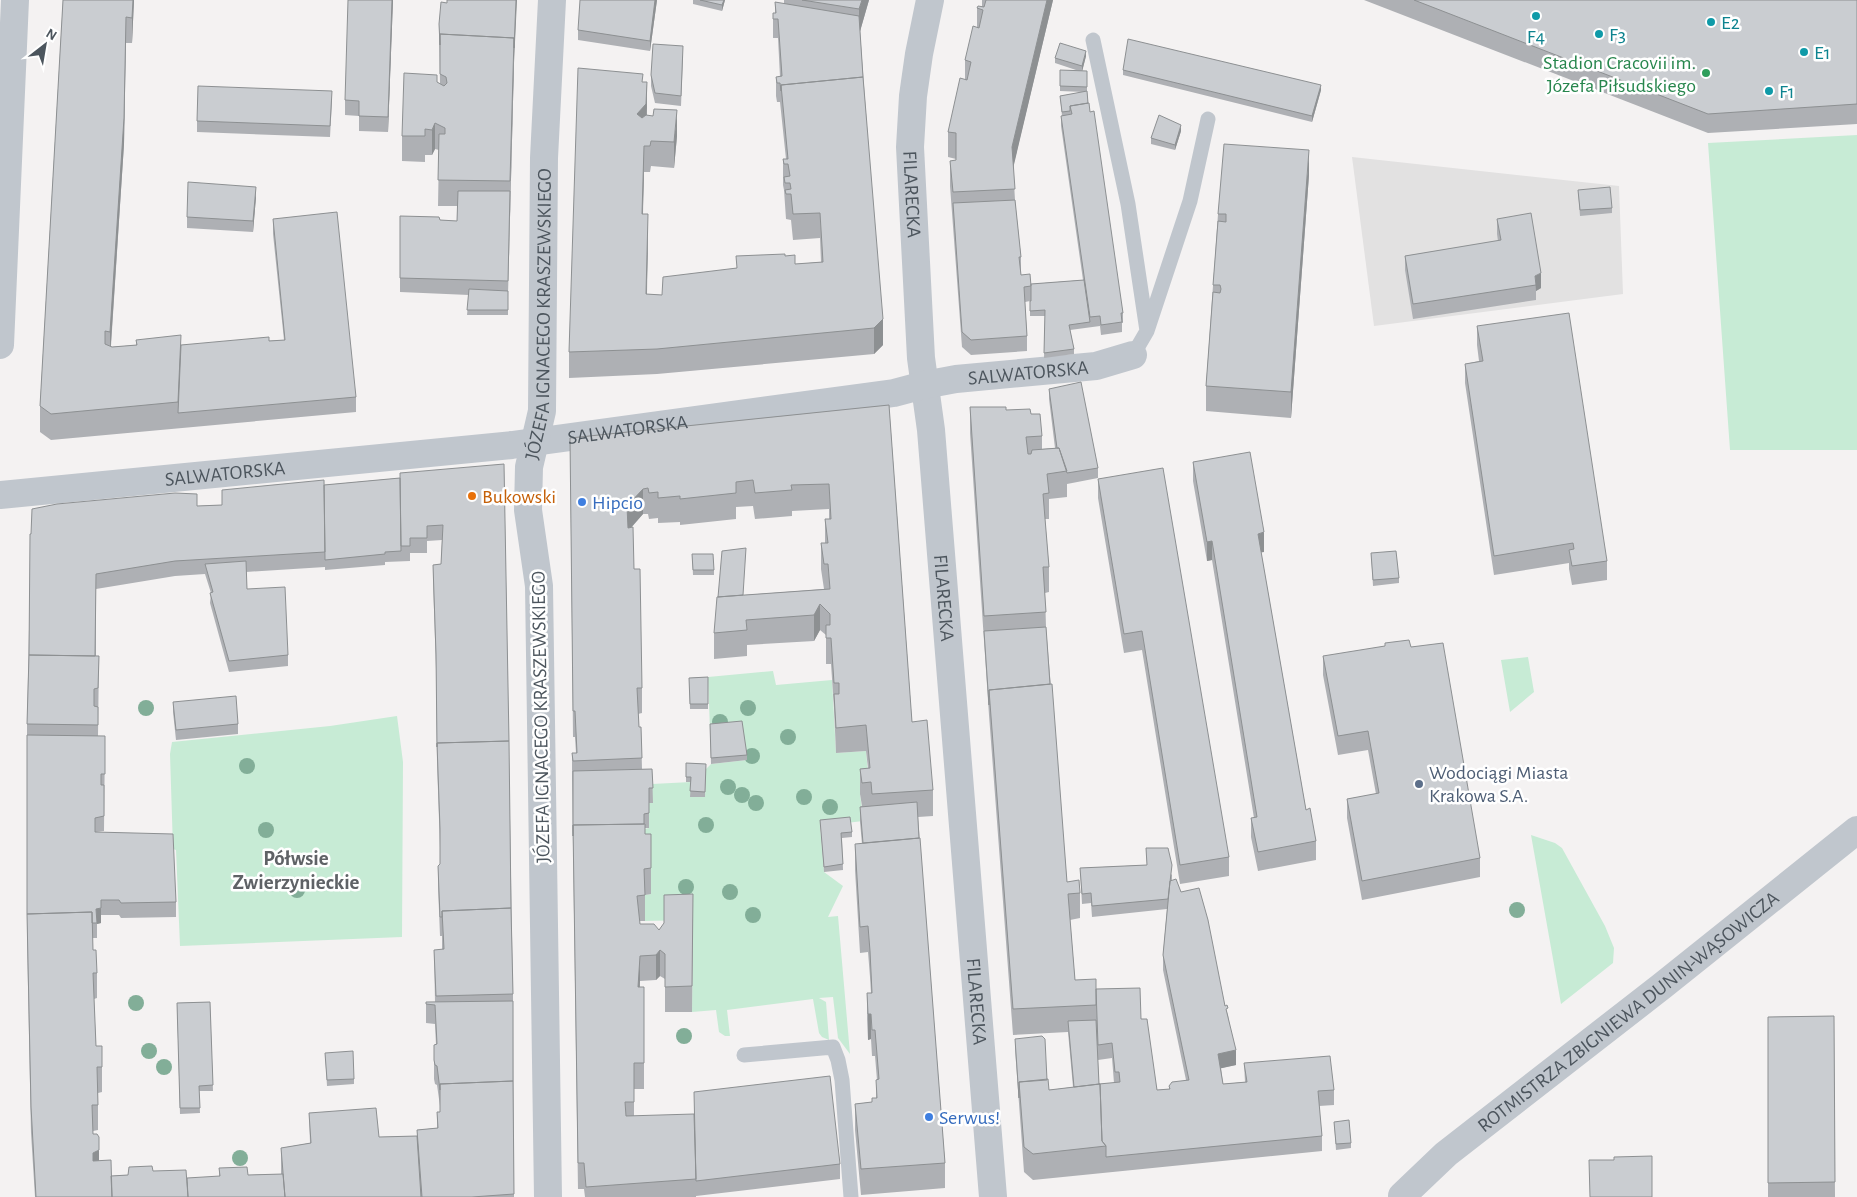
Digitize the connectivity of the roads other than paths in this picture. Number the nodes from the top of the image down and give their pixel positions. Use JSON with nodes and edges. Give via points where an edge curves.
{"nodes":[{"id":1,"x":15,"y":0,"type":"edge"},
{"id":2,"x":552,"y":0,"type":"edge"},
{"id":3,"x":930,"y":0,"type":"edge"},
{"id":4,"x":1093,"y":40,"type":"dead end"},
{"id":5,"x":1208,"y":119,"type":"dead end"},
{"id":6,"x":1148,"y":332,"type":"junction"},
{"id":7,"x":0,"y":346,"type":"edge"},
{"id":8,"x":1133,"y":355,"type":"joint"},
{"id":9,"x":924,"y":384,"type":"junction"},
{"id":10,"x":536,"y":441,"type":"junction"},
{"id":11,"x":0,"y":495,"type":"edge"},
{"id":12,"x":1857,"y":830,"type":"edge"},
{"id":13,"x":744,"y":1055,"type":"dead end"},
{"id":14,"x":548,"y":1197,"type":"edge"},
{"id":15,"x":851,"y":1197,"type":"edge"},
{"id":16,"x":993,"y":1197,"type":"edge"},
{"id":17,"x":1397,"y":1197,"type":"edge"}],
"edges":[{"from":1,"to":7,"type":"street"},
{"from":2,"to":10,"type":"street","name":"JÓZEFA IGNACEGO KRASZEWSKIEGO","via":[[544,158],[542,411]]},
{"from":3,"to":9,"type":"street","name":"FILARECKA","via":[[918,54],[910,147]]},
{"from":4,"to":6,"type":"lane","via":[[1128,204]]},
{"from":5,"to":6,"type":"lane","via":[[1190,201]]},
{"from":6,"to":8,"type":"lane"},
{"from":8,"to":9,"type":"street","name":"SALWATORSKA","via":[[1096,366]]},
{"from":9,"to":10,"type":"street","name":"SALWATORSKA","via":[[894,393]]},
{"from":9,"to":16,"type":"street","name":"FILARECKA","via":[[931,430]]},
{"from":10,"to":11,"type":"street","name":"SALWATORSKA"},
{"from":10,"to":14,"type":"street","name":"JÓZEFA IGNACEGO KRASZEWSKIEGO","via":[[529,467],[528,510],[539,586]]},
{"from":12,"to":17,"type":"street","name":"ROTMISTRZA ZBIGNIEWA DUNIN-WĄSOWICZA","via":[[1446,1154]]},
{"from":13,"to":15,"type":"lane","via":[[833,1047],[842,1080]]}]}
